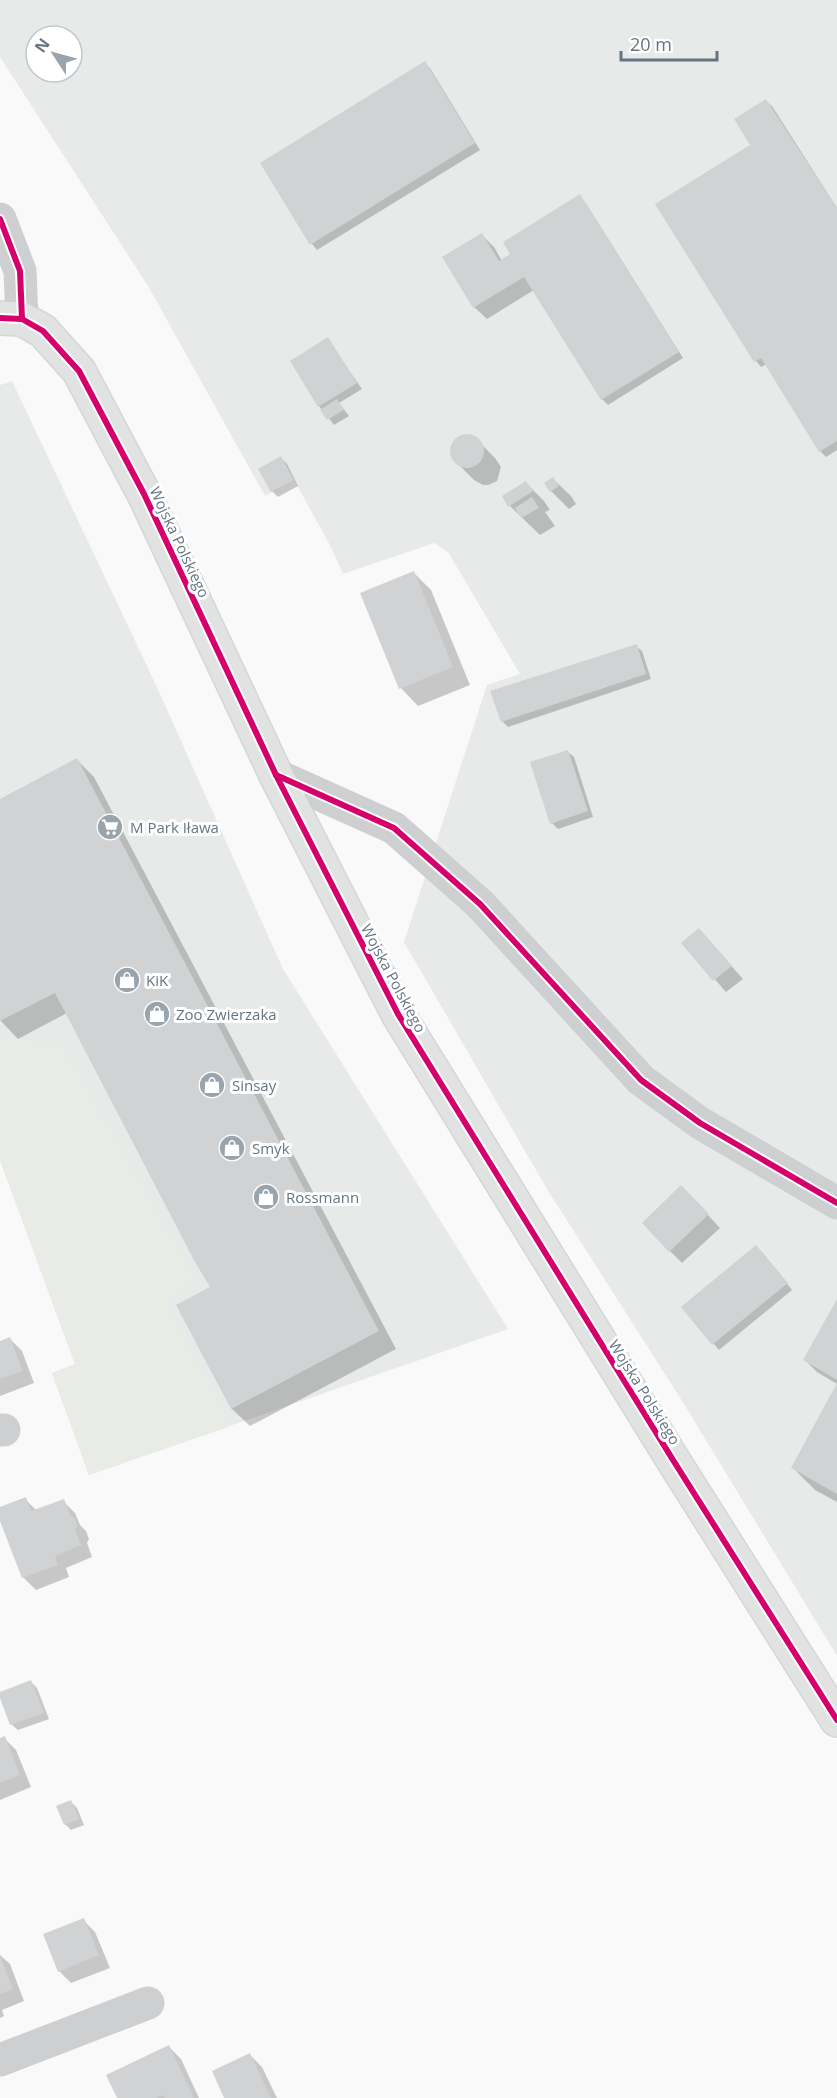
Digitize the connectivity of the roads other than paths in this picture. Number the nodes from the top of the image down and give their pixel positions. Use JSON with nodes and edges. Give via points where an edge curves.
{"nodes":[{"id":1,"x":0,"y":219,"type":"edge"},
{"id":2,"x":11,"y":318,"type":"edge"},
{"id":3,"x":276,"y":774,"type":"junction"},
{"id":4,"x":837,"y":1203,"type":"edge"},
{"id":5,"x":837,"y":1720,"type":"edge"},
{"id":6,"x":148,"y":2003,"type":"dead end"},
{"id":7,"x":0,"y":2061,"type":"edge"}],
"edges":[{"from":1,"to":2,"type":"street","name":"Wojska Polskiego","via":[[20,271]]},
{"from":2,"to":3,"type":"street","name":"Wojska Polskiego","via":[[43,331],[78,371],[144,494]]},
{"from":3,"to":4,"type":"street","via":[[394,828],[480,904],[641,1080],[700,1123]]},
{"from":3,"to":5,"type":"street","name":"Wojska Polskiego","via":[[398,1014]]},
{"from":6,"to":7,"type":"street"}]}
